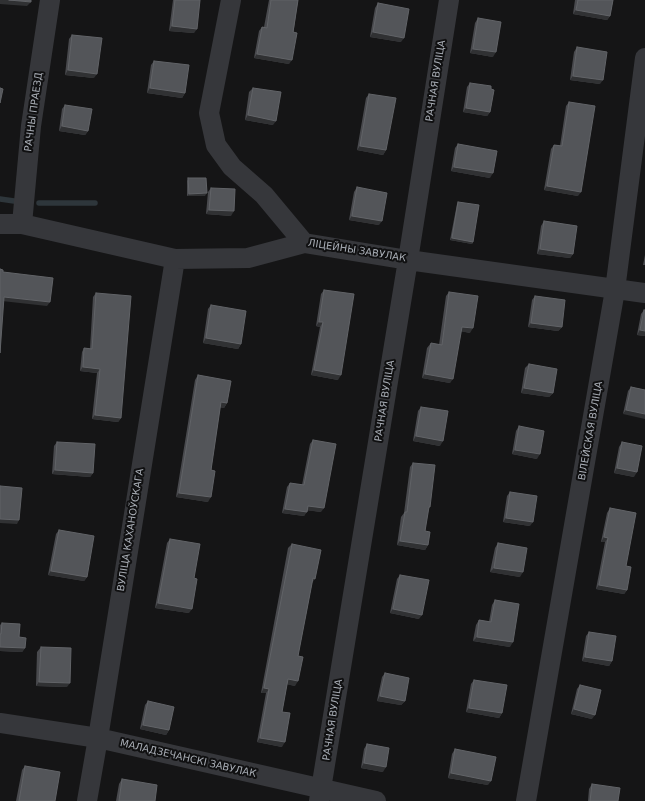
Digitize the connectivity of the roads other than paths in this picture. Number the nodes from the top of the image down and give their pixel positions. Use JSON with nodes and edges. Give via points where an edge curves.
{"nodes":[{"id":1,"x":50,"y":0,"type":"edge"},
{"id":2,"x":231,"y":0,"type":"edge"},
{"id":3,"x":449,"y":0,"type":"edge"},
{"id":4,"x":645,"y":58,"type":"edge"},
{"id":5,"x":0,"y":224,"type":"edge"},
{"id":6,"x":22,"y":224,"type":"junction"},
{"id":7,"x":304,"y":243,"type":"junction"},
{"id":8,"x":174,"y":259,"type":"junction"},
{"id":9,"x":408,"y":260,"type":"junction"},
{"id":10,"x":615,"y":290,"type":"junction"},
{"id":11,"x":645,"y":293,"type":"edge"},
{"id":12,"x":0,"y":722,"type":"edge"},
{"id":13,"x":98,"y":738,"type":"junction"},
{"id":14,"x":320,"y":795,"type":"edge"},
{"id":15,"x":87,"y":801,"type":"edge"},
{"id":16,"x":376,"y":801,"type":"edge"},
{"id":17,"x":526,"y":801,"type":"edge"}],
"edges":[{"from":1,"to":6,"type":"street","name":"РАЧНЫ ПРАЕЗД","via":[[31,126]]},
{"from":2,"to":7,"type":"street","via":[[209,113],[216,144],[232,167],[264,195]]},
{"from":3,"to":9,"type":"street","name":"РАЧНАЯ ВУЛІЦА"},
{"from":4,"to":10,"type":"street","name":"ВІЛЕЙСКАЯ ВУЛІЦА"},
{"from":5,"to":6,"type":"street","name":"ЛІЦЕЙНЫ ЗАВУЛАК"},
{"from":6,"to":8,"type":"street","name":"ЛІЦЕЙНЫ ЗАВУЛАК"},
{"from":7,"to":8,"type":"street","name":"ЛІЦЕЙНЫ ЗАВУЛАК","via":[[248,258]]},
{"from":7,"to":9,"type":"street","name":"ЛІЦЕЙНЫ ЗАВУЛАК"},
{"from":8,"to":13,"type":"street","name":"ВУЛІЦА КАХАНОЎСКАГА"},
{"from":9,"to":10,"type":"street","name":"ЛІЦЕЙНЫ ЗАВУЛАК"},
{"from":9,"to":14,"type":"street","name":"РАЧНАЯ ВУЛІЦА"},
{"from":10,"to":11,"type":"street","name":"ЛІЦЕЙНЫ ЗАВУЛАК"},
{"from":10,"to":17,"type":"street","name":"ВІЛЕЙСКАЯ ВУЛІЦА"},
{"from":12,"to":13,"type":"street","name":"МАЛАДЗЕЧАНСКІ ЗАВУЛАК"},
{"from":13,"to":14,"type":"street","name":"МАЛАДЗЕЧАНСКІ ЗАВУЛАК"},
{"from":13,"to":15,"type":"street","name":"ВУЛІЦА КАХАНОЎСКАГА"},
{"from":14,"to":16,"type":"street","name":"МАЛАДЗЕЧАНСКІ ЗАВУЛАК"}]}
